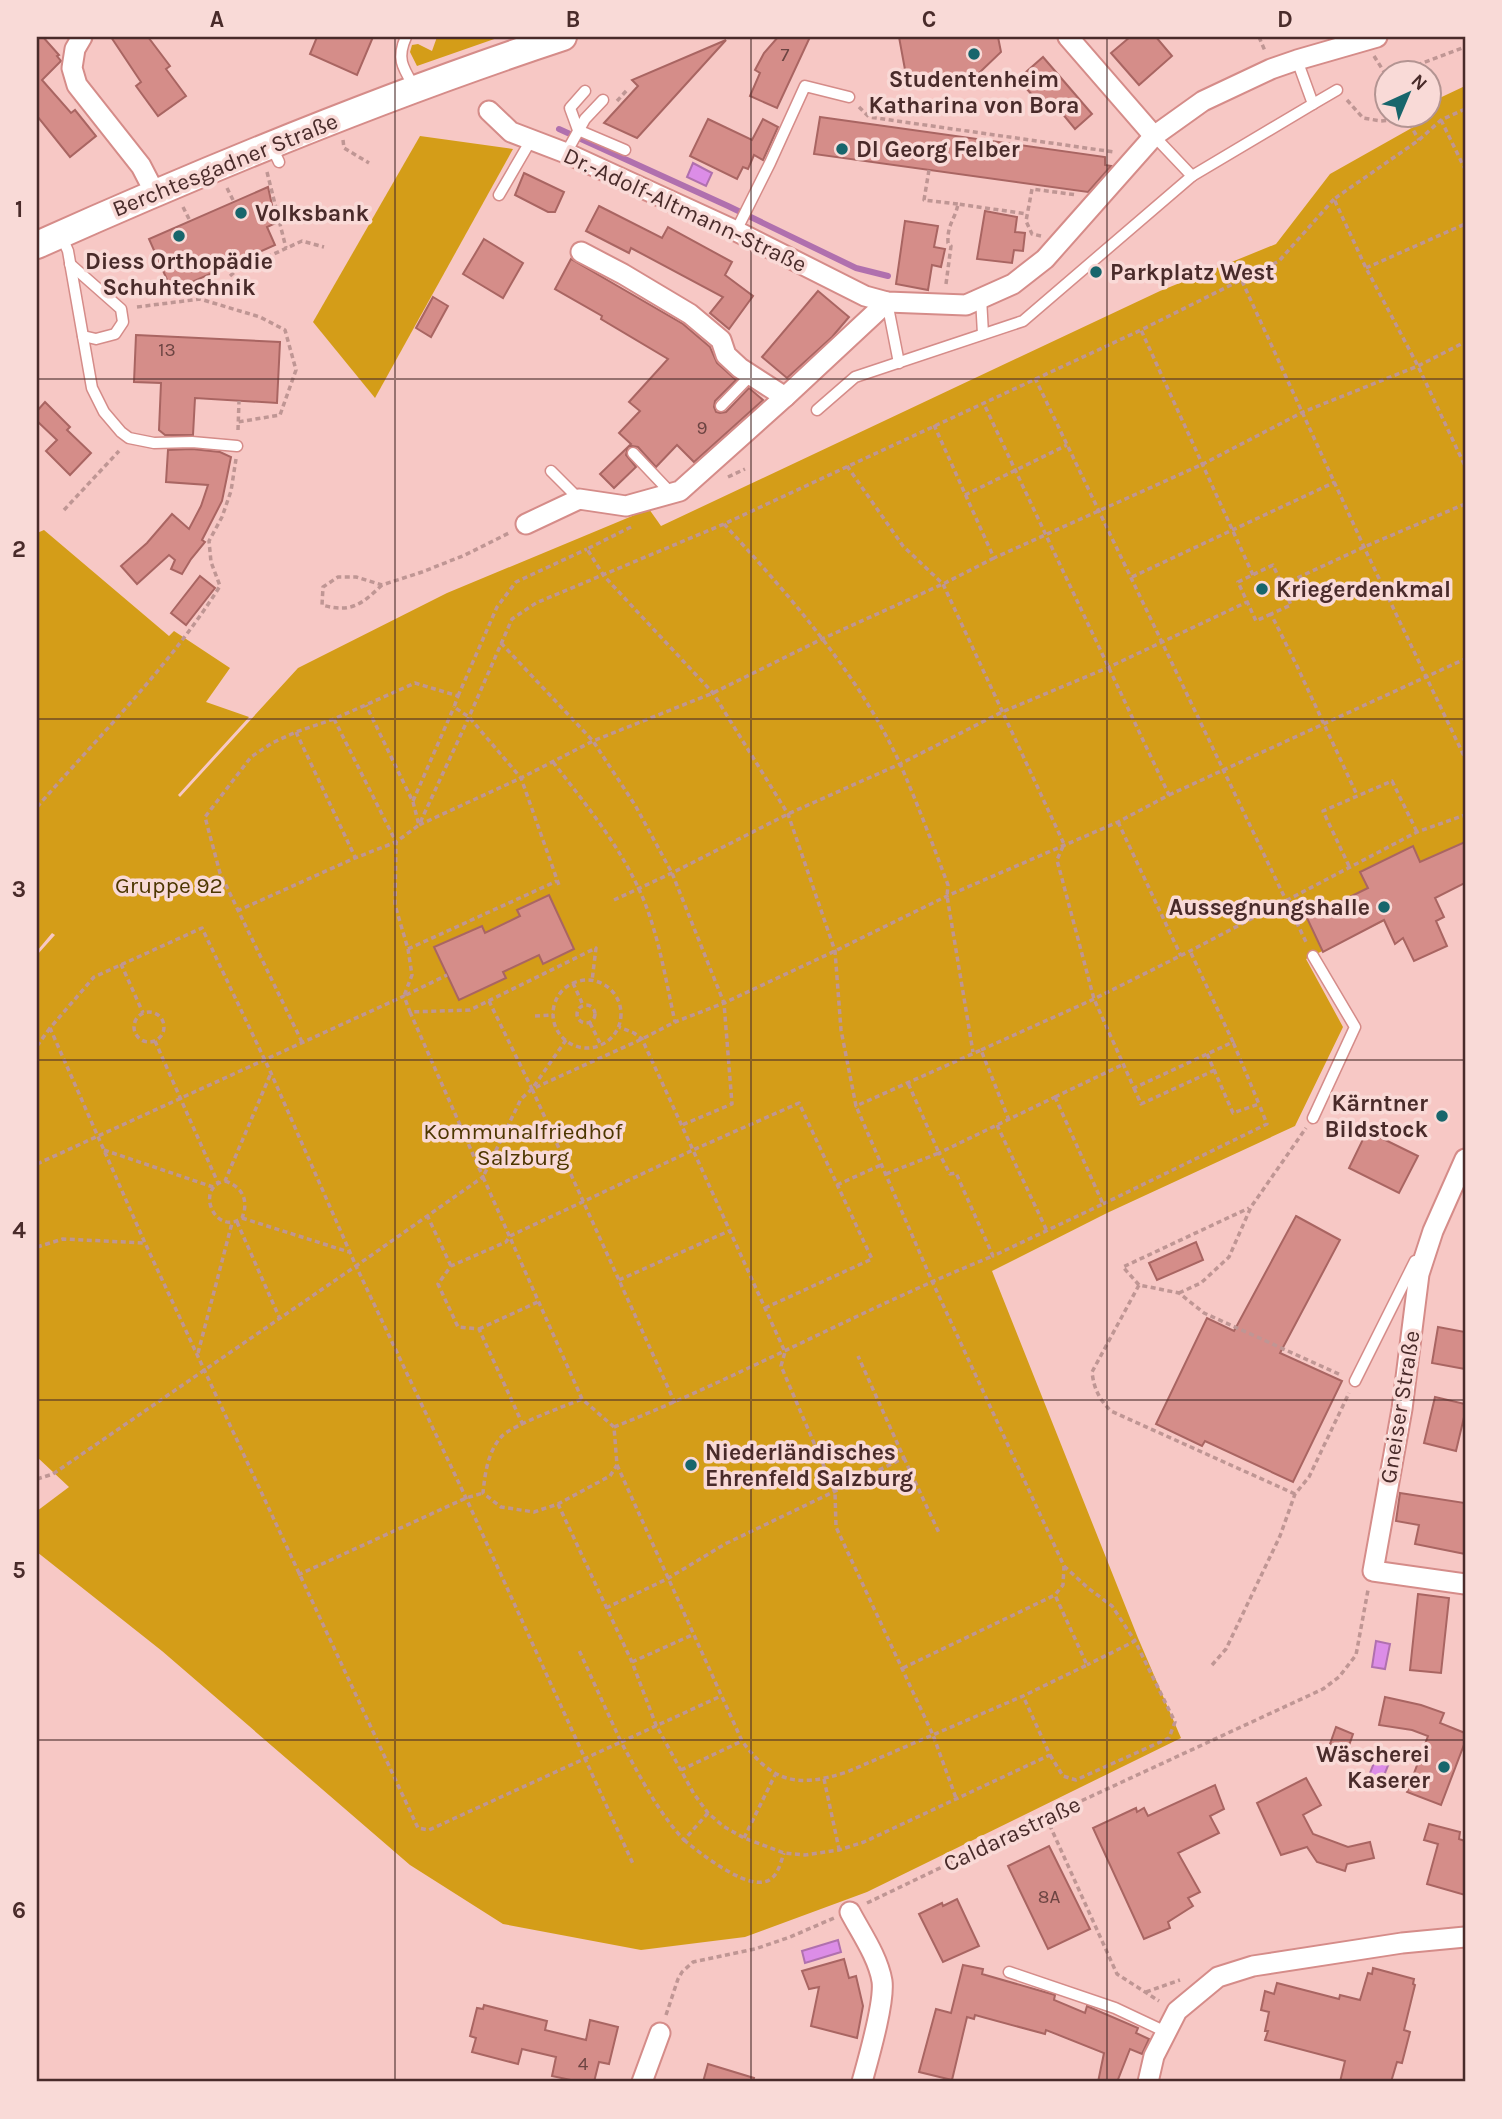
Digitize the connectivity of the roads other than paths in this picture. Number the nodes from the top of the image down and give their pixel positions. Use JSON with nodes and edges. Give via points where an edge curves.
{"nodes":[{"id":1,"x":82,"y":37,"type":"edge"},
{"id":2,"x":406,"y":37,"type":"edge"},
{"id":3,"x":563,"y":37,"type":"edge"},
{"id":4,"x":1068,"y":37,"type":"edge"},
{"id":5,"x":1377,"y":37,"type":"edge"},
{"id":6,"x":1297,"y":60,"type":"junction"},
{"id":7,"x":415,"y":88,"type":"junction"},
{"id":8,"x":1337,"y":90,"type":"road end"},
{"id":9,"x":585,"y":91,"type":"dead end"},
{"id":10,"x":849,"y":97,"type":"road end"},
{"id":11,"x":603,"y":100,"type":"dead end"},
{"id":12,"x":1313,"y":104,"type":"junction"},
{"id":13,"x":489,"y":111,"type":"dead end"},
{"id":14,"x":578,"y":131,"type":"junction"},
{"id":15,"x":1154,"y":135,"type":"junction"},
{"id":16,"x":531,"y":140,"type":"junction"},
{"id":17,"x":569,"y":148,"type":"junction"},
{"id":18,"x":625,"y":150,"type":"dead end"},
{"id":19,"x":1192,"y":176,"type":"junction"},
{"id":20,"x":155,"y":192,"type":"junction"},
{"id":21,"x":499,"y":195,"type":"dead end"},
{"id":22,"x":738,"y":225,"type":"junction"},
{"id":23,"x":61,"y":234,"type":"junction"},
{"id":24,"x":37,"y":245,"type":"edge"},
{"id":25,"x":582,"y":252,"type":"dead end"},
{"id":26,"x":70,"y":263,"type":"junction"},
{"id":27,"x":981,"y":298,"type":"junction"},
{"id":28,"x":887,"y":302,"type":"junction"},
{"id":29,"x":983,"y":334,"type":"junction"},
{"id":30,"x":83,"y":336,"type":"junction"},
{"id":31,"x":899,"y":363,"type":"junction"},
{"id":32,"x":751,"y":375,"type":"junction"},
{"id":33,"x":785,"y":397,"type":"junction"},
{"id":34,"x":721,"y":406,"type":"dead end"},
{"id":35,"x":817,"y":410,"type":"dead end"},
{"id":36,"x":237,"y":446,"type":"road end"},
{"id":37,"x":633,"y":453,"type":"dead end"},
{"id":38,"x":551,"y":471,"type":"dead end"},
{"id":39,"x":671,"y":493,"type":"junction"},
{"id":40,"x":579,"y":499,"type":"junction"},
{"id":41,"x":526,"y":524,"type":"road end"},
{"id":42,"x":1313,"y":956,"type":"road end"},
{"id":43,"x":1313,"y":1118,"type":"road end"},
{"id":44,"x":1465,"y":1159,"type":"edge"},
{"id":45,"x":1450,"y":1192,"type":"junction"},
{"id":46,"x":1355,"y":1381,"type":"road end"},
{"id":47,"x":1465,"y":1584,"type":"edge"},
{"id":48,"x":850,"y":1912,"type":"road end"},
{"id":49,"x":1465,"y":1937,"type":"edge"},
{"id":50,"x":1009,"y":1972,"type":"dead end"},
{"id":51,"x":1166,"y":2032,"type":"junction"},
{"id":52,"x":660,"y":2033,"type":"road end"},
{"id":53,"x":642,"y":2082,"type":"edge"},
{"id":54,"x":862,"y":2082,"type":"edge"},
{"id":55,"x":1148,"y":2082,"type":"edge"}],
"edges":[{"from":1,"to":20,"type":"street","via":[[72,68],[77,85],[141,166]]},
{"from":2,"to":7,"type":"lane","via":[[400,59]]},
{"from":3,"to":7,"type":"main road","name":"Berchtesgadner Straße"},
{"from":4,"to":15,"type":"street"},
{"from":5,"to":6,"type":"street","name":"Dr.-Adolf-Altmann-Straße"},
{"from":6,"to":12,"type":"lane"},
{"from":6,"to":15,"type":"street","name":"Dr.-Adolf-Altmann-Straße","via":[[1203,101]]},
{"from":7,"to":20,"type":"main road","name":"Berchtesgadner Straße","via":[[272,157]]},
{"from":8,"to":12,"type":"lane"},
{"from":9,"to":14,"type":"lane","via":[[570,108]]},
{"from":10,"to":22,"type":"lane","via":[[805,86]]},
{"from":11,"to":14,"type":"lane"},
{"from":12,"to":19,"type":"lane"},
{"from":13,"to":16,"type":"street","name":"Dr.-Adolf-Altmann-Straße","via":[[511,132]]},
{"from":14,"to":17,"type":"lane"},
{"from":14,"to":18,"type":"lane"},
{"from":15,"to":19,"type":"lane"},
{"from":15,"to":27,"type":"street","name":"Dr.-Adolf-Altmann-Straße","via":[[1045,259],[1013,284]]},
{"from":16,"to":17,"type":"street","name":"Dr.-Adolf-Altmann-Straße"},
{"from":16,"to":21,"type":"lane"},
{"from":17,"to":22,"type":"street","name":"Dr.-Adolf-Altmann-Straße"},
{"from":19,"to":29,"type":"lane","via":[[1023,321]]},
{"from":20,"to":23,"type":"main road","name":"Berchtesgadner Straße"},
{"from":22,"to":28,"type":"street","name":"Dr.-Adolf-Altmann-Straße","via":[[865,296]]},
{"from":23,"to":24,"type":"main road","name":"Berchtesgadner Straße"},
{"from":23,"to":26,"type":"lane"},
{"from":25,"to":32,"type":"street","via":[[690,314],[721,340],[726,355]]},
{"from":26,"to":30,"type":"lane"},
{"from":26,"to":30,"type":"lane","via":[[121,309],[123,323],[115,334],[96,339]]},
{"from":27,"to":28,"type":"street","name":"Dr.-Adolf-Altmann-Straße","via":[[966,305]]},
{"from":27,"to":29,"type":"lane"},
{"from":28,"to":31,"type":"lane"},
{"from":28,"to":33,"type":"street"},
{"from":29,"to":31,"type":"lane"},
{"from":30,"to":36,"type":"lane","via":[[92,388],[104,412],[129,438]]},
{"from":31,"to":35,"type":"lane","via":[[855,377]]},
{"from":32,"to":33,"type":"street"},
{"from":32,"to":34,"type":"lane"},
{"from":33,"to":39,"type":"street","via":[[680,491]]},
{"from":37,"to":39,"type":"lane"},
{"from":38,"to":40,"type":"lane"},
{"from":39,"to":40,"type":"street","via":[[626,506]]},
{"from":40,"to":41,"type":"street"},
{"from":42,"to":43,"type":"lane","via":[[1355,1027]]},
{"from":44,"to":45,"type":"street","name":"Gneiser Straße"},
{"from":45,"to":46,"type":"lane"},
{"from":45,"to":47,"type":"street","name":"Gneiser Straße","via":[[1419,1274],[1402,1409],[1373,1571]]},
{"from":48,"to":54,"type":"street","via":[[878,1966],[882,1984]]},
{"from":49,"to":51,"type":"street","via":[[1253,1966],[1218,1977],[1177,2011]]},
{"from":50,"to":51,"type":"lane","via":[[1115,2008]]},
{"from":51,"to":55,"type":"street"},
{"from":52,"to":53,"type":"street"}]}
